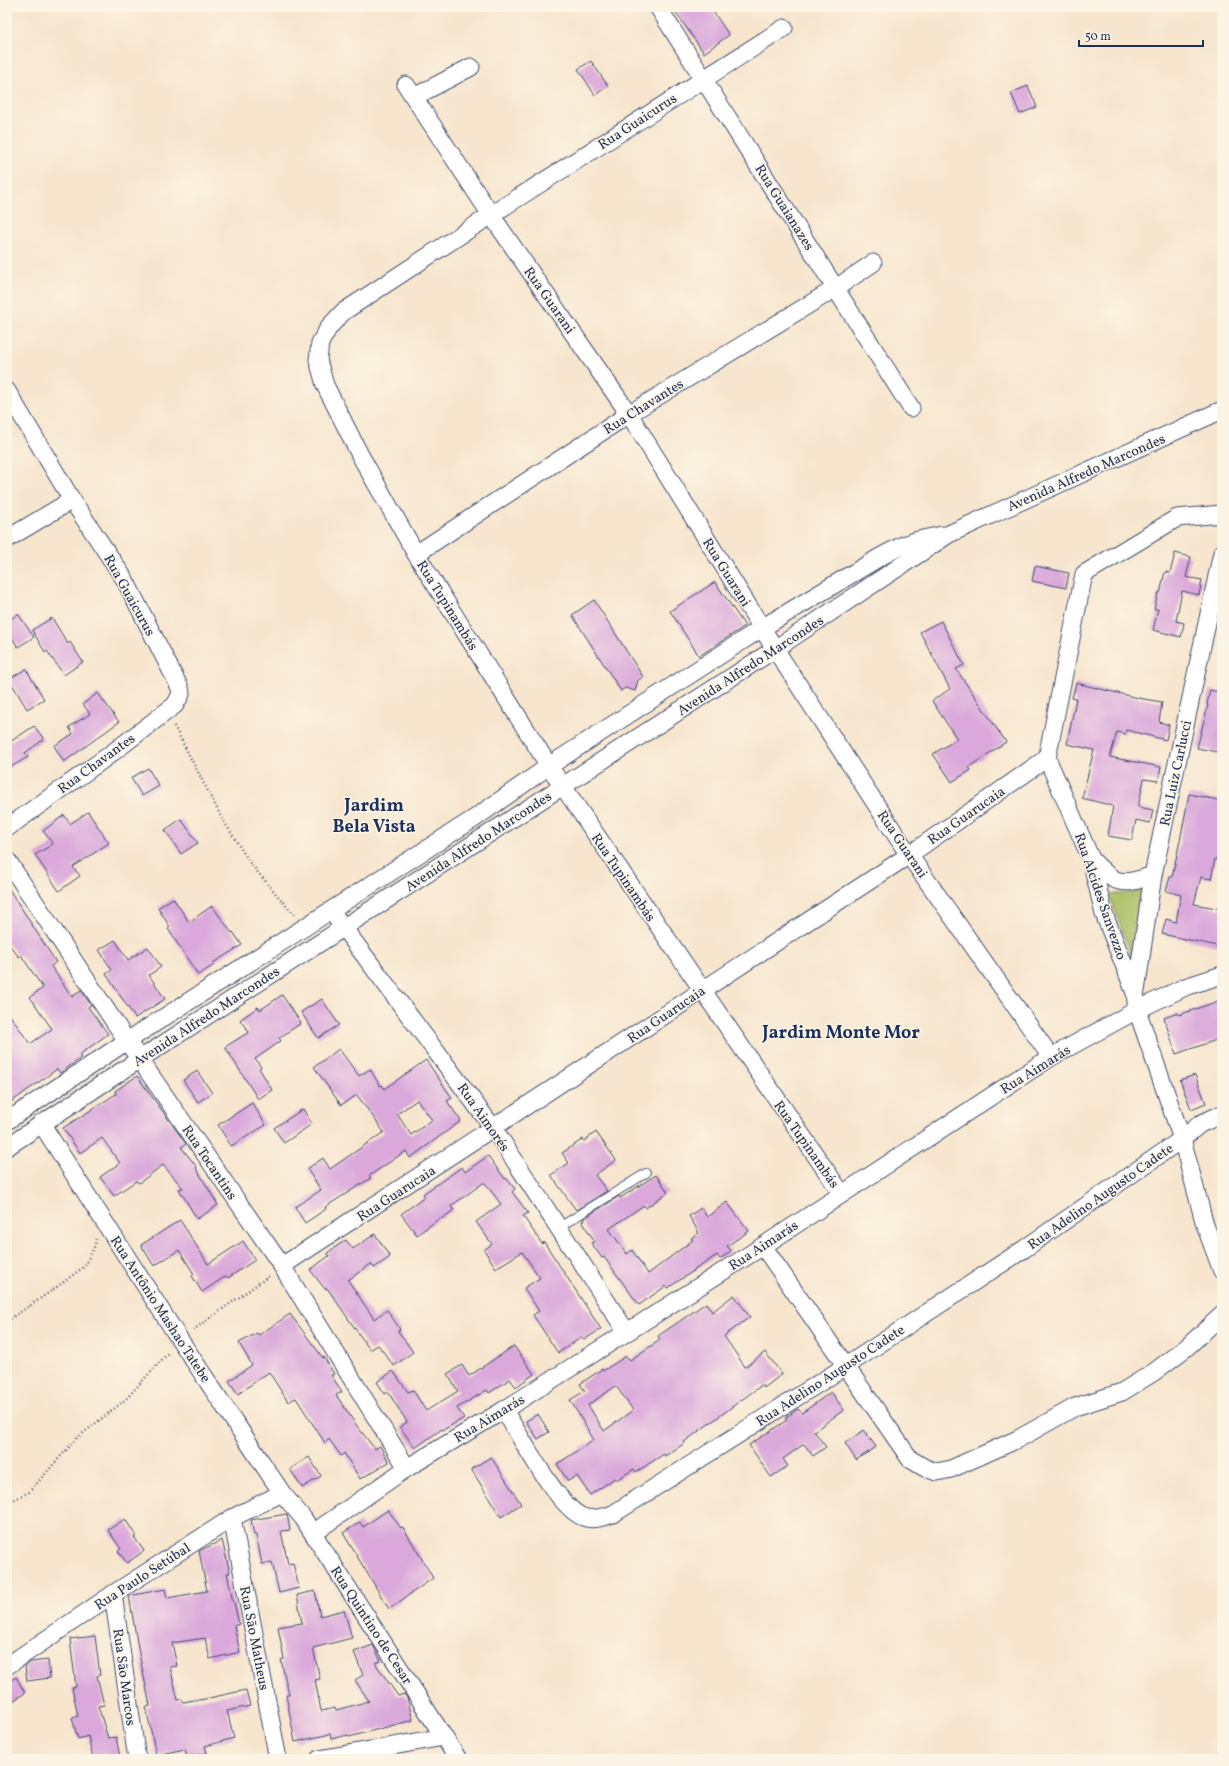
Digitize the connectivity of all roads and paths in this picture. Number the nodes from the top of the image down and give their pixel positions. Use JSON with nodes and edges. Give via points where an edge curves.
{"nodes":[{"id":1,"x":658,"y":7,"type":"edge"},
{"id":2,"x":784,"y":28,"type":"dead end"},
{"id":3,"x":471,"y":67,"type":"dead end"},
{"id":4,"x":704,"y":79,"type":"junction"},
{"id":5,"x":491,"y":215,"type":"junction"},
{"id":6,"x":873,"y":263,"type":"dead end"},
{"id":7,"x":836,"y":288,"type":"junction"},
{"id":8,"x":7,"y":392,"type":"edge"},
{"id":9,"x":911,"y":408,"type":"dead end"},
{"id":10,"x":1222,"y":410,"type":"edge"},
{"id":11,"x":629,"y":414,"type":"junction"},
{"id":12,"x":72,"y":500,"type":"junction"},
{"id":13,"x":1222,"y":514,"type":"edge"},
{"id":14,"x":949,"y":534,"type":"junction"},
{"id":15,"x":7,"y":539,"type":"edge"},
{"id":16,"x":1222,"y":553,"type":"edge"},
{"id":17,"x":416,"y":554,"type":"junction"},
{"id":18,"x":762,"y":628,"type":"junction"},
{"id":19,"x":775,"y":649,"type":"junction"},
{"id":20,"x":181,"y":694,"type":"joint"},
{"id":21,"x":166,"y":712,"type":"junction"},
{"id":22,"x":1047,"y":758,"type":"junction"},
{"id":23,"x":549,"y":766,"type":"junction"},
{"id":24,"x":562,"y":786,"type":"junction"},
{"id":25,"x":7,"y":828,"type":"edge"},
{"id":26,"x":909,"y":855,"type":"junction"},
{"id":27,"x":1091,"y":859,"type":"junction"},
{"id":28,"x":7,"y":860,"type":"edge"},
{"id":29,"x":1153,"y":875,"type":"junction"},
{"id":30,"x":330,"y":911,"type":"junction"},
{"id":31,"x":309,"y":924,"type":"junction"},
{"id":32,"x":345,"y":927,"type":"junction"},
{"id":33,"x":1222,"y":975,"type":"edge"},
{"id":34,"x":701,"y":991,"type":"junction"},
{"id":35,"x":1135,"y":993,"type":"junction"},
{"id":36,"x":1137,"y":1010,"type":"junction"},
{"id":37,"x":127,"y":1041,"type":"junction"},
{"id":38,"x":1051,"y":1056,"type":"junction"},
{"id":39,"x":140,"y":1059,"type":"junction"},
{"id":40,"x":1222,"y":1114,"type":"edge"},
{"id":41,"x":7,"y":1121,"type":"edge"},
{"id":42,"x":41,"y":1123,"type":"junction"},
{"id":43,"x":494,"y":1129,"type":"junction"},
{"id":44,"x":1182,"y":1139,"type":"junction"},
{"id":45,"x":7,"y":1148,"type":"edge"},
{"id":46,"x":646,"y":1173,"type":"dead end"},
{"id":47,"x":842,"y":1194,"type":"junction"},
{"id":48,"x":98,"y":1212,"type":"junction"},
{"id":49,"x":558,"y":1228,"type":"junction"},
{"id":50,"x":763,"y":1246,"type":"junction"},
{"id":51,"x":282,"y":1266,"type":"junction"},
{"id":52,"x":1222,"y":1271,"type":"edge"},
{"id":53,"x":1222,"y":1315,"type":"edge"},
{"id":54,"x":7,"y":1320,"type":"edge"},
{"id":55,"x":626,"y":1331,"type":"junction"},
{"id":56,"x":180,"y":1340,"type":"junction"},
{"id":57,"x":846,"y":1366,"type":"junction"},
{"id":58,"x":504,"y":1410,"type":"junction"},
{"id":59,"x":407,"y":1468,"type":"junction"},
{"id":60,"x":282,"y":1493,"type":"junction"},
{"id":61,"x":7,"y":1503,"type":"edge"},
{"id":62,"x":232,"y":1518,"type":"junction"},
{"id":63,"x":313,"y":1533,"type":"junction"},
{"id":64,"x":113,"y":1594,"type":"junction"},
{"id":65,"x":7,"y":1666,"type":"edge"},
{"id":66,"x":444,"y":1737,"type":"junction"},
{"id":67,"x":136,"y":1759,"type":"edge"},
{"id":68,"x":278,"y":1759,"type":"edge"},
{"id":69,"x":319,"y":1759,"type":"edge"},
{"id":70,"x":458,"y":1759,"type":"edge"}],
"edges":[{"from":1,"to":4,"type":"street","name":"Rua Guaianazes"},
{"from":2,"to":4,"type":"street","name":"Rua Guaicurus"},
{"from":3,"to":5,"type":"street","name":"Rua Guarani","via":[[410,91]]},
{"from":4,"to":5,"type":"street","name":"Rua Guaicurus"},
{"from":4,"to":7,"type":"street","name":"Rua Guaianazes"},
{"from":5,"to":11,"type":"street","name":"Rua Guarani"},
{"from":5,"to":17,"type":"street","name":"Rua Guaicurus","via":[[343,312],[329,327],[320,343],[318,360],[325,386],[360,455]]},
{"from":6,"to":7,"type":"street","name":"Rua Chavantes"},
{"from":7,"to":9,"type":"street","name":"Rua Guaianazes"},
{"from":7,"to":11,"type":"street","name":"Rua Chavantes"},
{"from":8,"to":12,"type":"street","name":"Rua Guaicurus"},
{"from":10,"to":14,"type":"street","name":"Avenida Alfredo Marcondes"},
{"from":11,"to":17,"type":"street","name":"Rua Chavantes"},
{"from":11,"to":18,"type":"street","name":"Rua Guarani"},
{"from":12,"to":15,"type":"street"},
{"from":12,"to":20,"type":"street","name":"Rua Guaicurus","via":[[125,580]]},
{"from":13,"to":22,"type":"street","via":[[1177,518],[1084,574]]},
{"from":14,"to":18,"type":"street","name":"Avenida Alfredo Marcondes","via":[[918,540],[896,548]]},
{"from":14,"to":19,"type":"street","name":"Avenida Alfredo Marcondes"},
{"from":16,"to":29,"type":"street","name":"Rua Luiz Carlucci"},
{"from":17,"to":23,"type":"street","name":"Rua Tupinambás"},
{"from":18,"to":19,"type":"street","name":"Rua Guarani"},
{"from":18,"to":23,"type":"street","name":"Avenida Alfredo Marcondes"},
{"from":19,"to":24,"type":"street","name":"Avenida Alfredo Marcondes"},
{"from":19,"to":26,"type":"street","name":"Rua Guarani"},
{"from":20,"to":21,"type":"street","name":"Rua Chavantes","via":[[175,705]]},
{"from":21,"to":25,"type":"street","name":"Rua Chavantes"},
{"from":21,"to":31,"type":"path","via":[[223,820],[250,863],[288,908]]},
{"from":22,"to":26,"type":"street","name":"Rua Guarucaia"},
{"from":22,"to":27,"type":"street","name":"Rua Alcides Sanvezzo"},
{"from":23,"to":24,"type":"street","name":"Rua Tupinambás"},
{"from":23,"to":30,"type":"street","name":"Avenida Alfredo Marcondes","via":[[476,818]]},
{"from":24,"to":32,"type":"street","name":"Avenida Alfredo Marcondes"},
{"from":24,"to":34,"type":"street","name":"Rua Tupinambás"},
{"from":26,"to":34,"type":"street","name":"Rua Guarucaia"},
{"from":26,"to":38,"type":"street","name":"Rua Guarani"},
{"from":27,"to":29,"type":"street","via":[[1105,873],[1124,883]]},
{"from":27,"to":35,"type":"street","name":"Rua Alcides Sanvezzo","via":[[1104,914]]},
{"from":28,"to":37,"type":"street","name":"Rua Tocantins"},
{"from":29,"to":35,"type":"street","name":"Rua Luiz Carlucci"},
{"from":30,"to":31,"type":"street","name":"Avenida Alfredo Marcondes"},
{"from":30,"to":32,"type":"street","name":"Rua Aimorés"},
{"from":31,"to":37,"type":"street","name":"Avenida Alfredo Marcondes"},
{"from":32,"to":39,"type":"street","name":"Avenida Alfredo Marcondes"},
{"from":32,"to":43,"type":"street","name":"Rua Aimorés"},
{"from":33,"to":36,"type":"street","name":"Rua Aimarás","via":[[1185,987]]},
{"from":34,"to":43,"type":"street","name":"Rua Guarucaia"},
{"from":34,"to":47,"type":"street","name":"Rua Tupinambás"},
{"from":35,"to":36,"type":"street","name":"Rua Alcides Sanvezzo"},
{"from":36,"to":38,"type":"street","name":"Rua Aimarás"},
{"from":36,"to":44,"type":"street","name":"Rua Alcides Sanvezzo"},
{"from":37,"to":39,"type":"street","name":"Rua Tocantins"},
{"from":37,"to":41,"type":"street","name":"Avenida Alfredo Marcondes"},
{"from":38,"to":47,"type":"street","name":"Rua Aimarás"},
{"from":39,"to":42,"type":"street","name":"Avenida Alfredo Marcondes"},
{"from":39,"to":51,"type":"street","name":"Rua Tocantins"},
{"from":40,"to":44,"type":"street","name":"Rua Adelino Augusto Cadete","via":[[1200,1124]]},
{"from":42,"to":45,"type":"street","name":"Avenida Alfredo Marcondes"},
{"from":42,"to":48,"type":"street","name":"Rua Antônio Mashao Tatebe"},
{"from":43,"to":49,"type":"street","name":"Rua Aimorés"},
{"from":43,"to":51,"type":"street","name":"Rua Guarucaia"},
{"from":44,"to":52,"type":"street","name":"Rua Alcides Sanvezzo","via":[[1205,1225]]},
{"from":44,"to":57,"type":"street","name":"Rua Adelino Augusto Cadete","via":[[1024,1249]]},
{"from":46,"to":49,"type":"lane"},
{"from":47,"to":50,"type":"street","name":"Rua Aimarás"},
{"from":48,"to":54,"type":"path","via":[[95,1245],[85,1266]]},
{"from":48,"to":56,"type":"street","name":"Rua Antônio Mashao Tatebe"},
{"from":49,"to":55,"type":"street","name":"Rua Aimorés"},
{"from":50,"to":55,"type":"street","name":"Rua Aimarás"},
{"from":50,"to":57,"type":"street"},
{"from":51,"to":56,"type":"path"},
{"from":51,"to":59,"type":"street","name":"Rua Tocantins"},
{"from":53,"to":57,"type":"street","via":[[1181,1352],[1122,1392],[1075,1408],[1018,1438],[951,1469],[937,1472],[910,1459]]},
{"from":55,"to":58,"type":"street","name":"Rua Aimarás"},
{"from":56,"to":60,"type":"street","name":"Rua Antônio Mashao Tatebe"},
{"from":56,"to":61,"type":"path","via":[[125,1400],[76,1438],[29,1492]]},
{"from":57,"to":58,"type":"street","name":"Rua Adelino Augusto Cadete","via":[[613,1514],[600,1518],[584,1518],[570,1509],[557,1494]]},
{"from":58,"to":59,"type":"street","name":"Rua Aimarás"},
{"from":59,"to":63,"type":"street","name":"Rua Aimarás"},
{"from":60,"to":62,"type":"street","name":"Rua Paulo Setúbal"},
{"from":60,"to":63,"type":"street","name":"Rua Quintino de Cesar"},
{"from":62,"to":64,"type":"street","name":"Rua Paulo Setúbal"},
{"from":62,"to":68,"type":"street","name":"Rua São Matheus"},
{"from":63,"to":66,"type":"street","name":"Rua Quintino de Cesar"},
{"from":64,"to":65,"type":"street","name":"Rua Paulo Setúbal"},
{"from":64,"to":67,"type":"street","name":"Rua São Marcos"},
{"from":66,"to":69,"type":"street"},
{"from":66,"to":70,"type":"street","name":"Rua Quintino de Cesar"}]}
